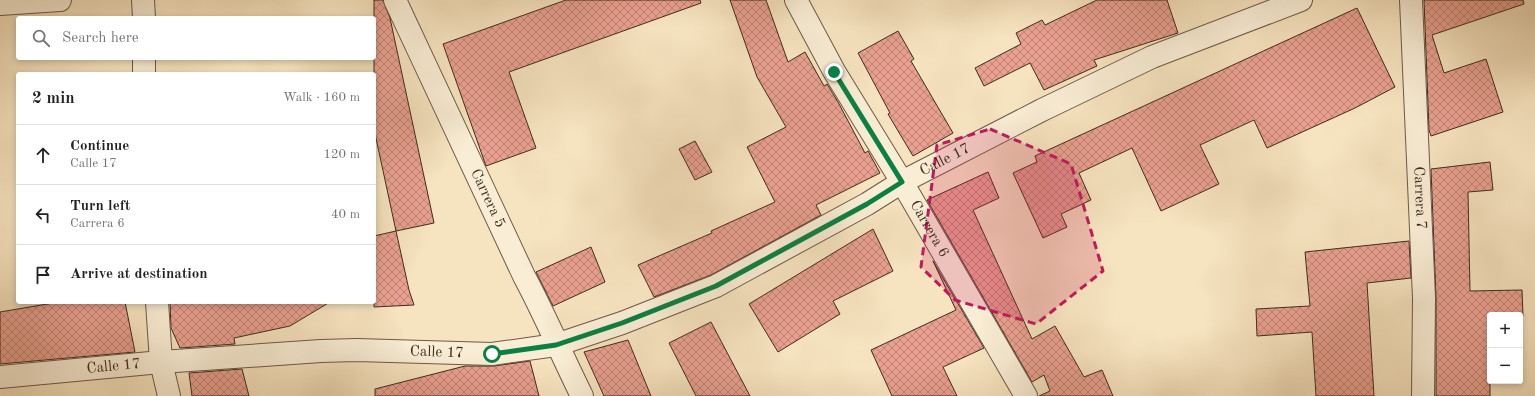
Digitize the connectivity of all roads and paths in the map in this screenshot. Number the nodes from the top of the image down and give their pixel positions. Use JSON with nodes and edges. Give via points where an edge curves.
{"nodes":[{"id":1,"x":60,"y":0,"type":"edge"},
{"id":2,"x":142,"y":0,"type":"edge"},
{"id":3,"x":395,"y":0,"type":"edge"},
{"id":4,"x":796,"y":0,"type":"edge"},
{"id":5,"x":1301,"y":0,"type":"edge"},
{"id":6,"x":1411,"y":0,"type":"edge"},
{"id":7,"x":0,"y":4,"type":"edge"},
{"id":8,"x":144,"y":16,"type":"edge"},
{"id":9,"x":144,"y":60,"type":"edge"},
{"id":10,"x":144,"y":72,"type":"edge"},
{"id":11,"x":902,"y":182,"type":"junction"},
{"id":12,"x":157,"y":304,"type":"edge"},
{"id":13,"x":556,"y":345,"type":"junction"},
{"id":14,"x":161,"y":362,"type":"junction"},
{"id":15,"x":0,"y":377,"type":"edge"},
{"id":16,"x":169,"y":396,"type":"edge"},
{"id":17,"x":582,"y":396,"type":"edge"},
{"id":18,"x":1026,"y":396,"type":"edge"},
{"id":19,"x":1423,"y":396,"type":"edge"}],
"edges":[{"from":1,"to":7,"type":"street"},
{"from":2,"to":8,"type":"street"},
{"from":3,"to":13,"type":"street","name":"Carrera 5"},
{"from":4,"to":11,"type":"street","name":"Carrera 6","via":[[834,72]]},
{"from":5,"to":11,"type":"street","name":"Calle 17","via":[[1152,57]]},
{"from":6,"to":19,"type":"street","name":"Carrera 7","via":[[1424,298]]},
{"from":9,"to":10,"type":"street"},
{"from":11,"to":13,"type":"street","name":"Calle 17","via":[[867,204],[716,286],[622,323]]},
{"from":11,"to":18,"type":"street","name":"Carrera 6"},
{"from":12,"to":14,"type":"street"},
{"from":13,"to":14,"type":"street","name":"Calle 17","via":[[492,354],[343,350]]},
{"from":13,"to":17,"type":"street","name":"Carrera 5"},
{"from":14,"to":15,"type":"street","name":"Calle 17"},
{"from":14,"to":16,"type":"street"}]}
